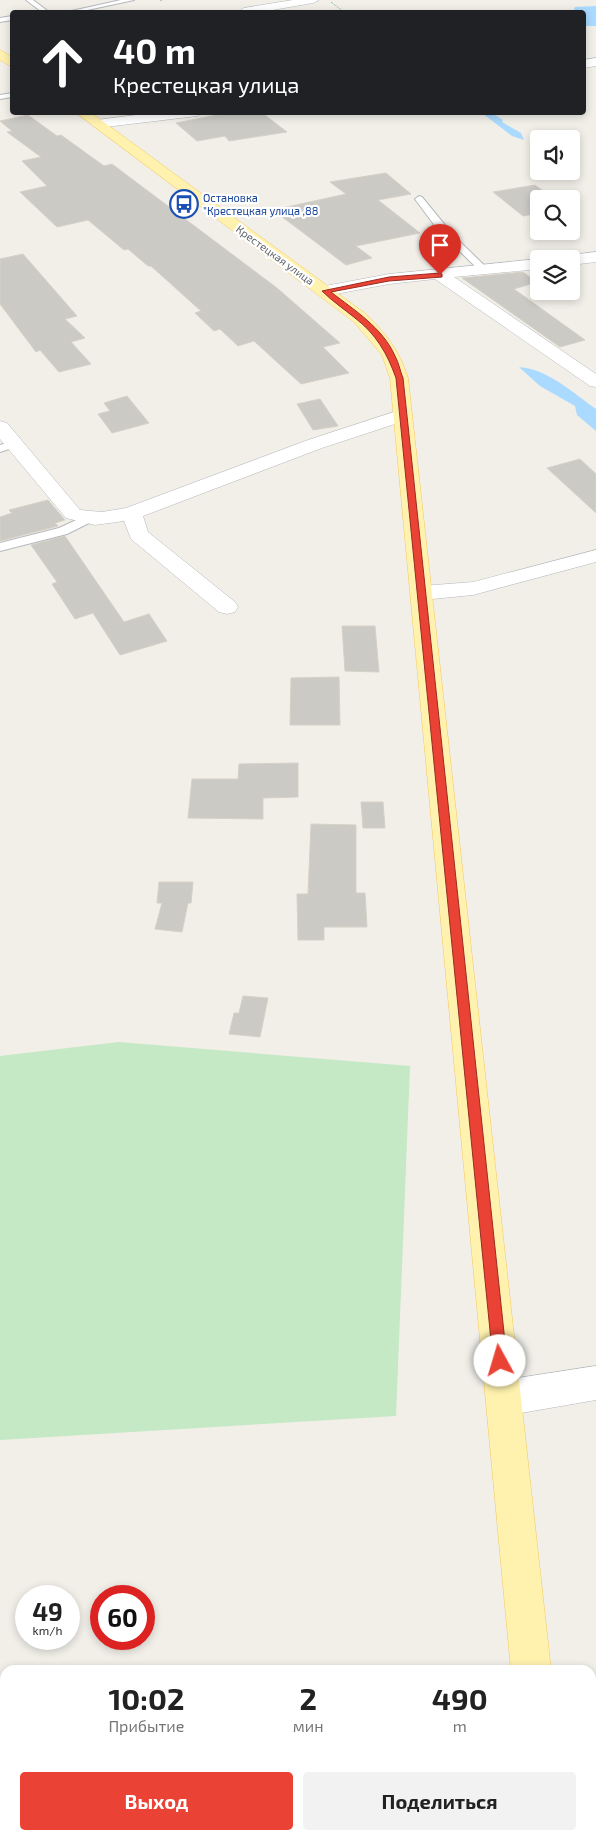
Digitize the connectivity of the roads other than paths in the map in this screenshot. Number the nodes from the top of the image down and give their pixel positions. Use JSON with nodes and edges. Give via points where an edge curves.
{"nodes":[{"id":1,"x":29,"y":0,"type":"edge"},
{"id":2,"x":131,"y":0,"type":"edge"},
{"id":3,"x":312,"y":0,"type":"edge"},
{"id":4,"x":296,"y":1,"type":"edge"},
{"id":5,"x":43,"y":10,"type":"edge"},
{"id":6,"x":80,"y":10,"type":"edge"},
{"id":7,"x":253,"y":10,"type":"edge"},
{"id":8,"x":143,"y":115,"type":"edge"},
{"id":9,"x":89,"y":118,"type":"edge"},
{"id":10,"x":419,"y":199,"type":"dead end"},
{"id":11,"x":596,"y":257,"type":"edge"},
{"id":12,"x":580,"y":259,"type":"edge"},
{"id":13,"x":530,"y":265,"type":"edge"},
{"id":14,"x":484,"y":270,"type":"junction"},
{"id":15,"x":440,"y":275,"type":"junction"},
{"id":16,"x":325,"y":291,"type":"junction"},
{"id":17,"x":596,"y":382,"type":"edge"},
{"id":18,"x":403,"y":415,"type":"junction"},
{"id":19,"x":0,"y":428,"type":"edge"},
{"id":20,"x":7,"y":446,"type":"edge"},
{"id":21,"x":132,"y":513,"type":"junction"},
{"id":22,"x":87,"y":519,"type":"junction"},
{"id":23,"x":0,"y":547,"type":"edge"},
{"id":24,"x":596,"y":556,"type":"edge"},
{"id":25,"x":422,"y":593,"type":"junction"},
{"id":26,"x":227,"y":607,"type":"dead end"},
{"id":27,"x":596,"y":1383,"type":"edge"},
{"id":28,"x":504,"y":1398,"type":"junction"},
{"id":29,"x":531,"y":1664,"type":"edge"}],
"edges":[{"from":1,"to":5,"type":"lane"},
{"from":2,"to":6,"type":"lane"},
{"from":3,"to":4,"type":"street"},
{"from":4,"to":7,"type":"street"},
{"from":8,"to":9,"type":"street"},
{"from":9,"to":16,"type":"main road","name":"Крестецкая улица"},
{"from":10,"to":14,"type":"lane","via":[[454,243]]},
{"from":11,"to":12,"type":"street"},
{"from":13,"to":14,"type":"street"},
{"from":14,"to":15,"type":"street"},
{"from":15,"to":16,"type":"street","via":[[389,279]]},
{"from":15,"to":17,"type":"street"},
{"from":16,"to":18,"type":"main road","name":"Крестецкая улица","via":[[360,318],[391,354],[399,378]]},
{"from":18,"to":21,"type":"street","via":[[315,444]]},
{"from":18,"to":25,"type":"main road","name":"Крестецкая улица"},
{"from":19,"to":20,"type":"street"},
{"from":20,"to":22,"type":"street","via":[[74,514]]},
{"from":21,"to":22,"type":"street","via":[[106,519]]},
{"from":21,"to":26,"type":"street","via":[[138,535]]},
{"from":22,"to":23,"type":"lane","via":[[63,531]]},
{"from":24,"to":25,"type":"street","via":[[473,588]]},
{"from":25,"to":28,"type":"main road","name":"Крестецкая улица"},
{"from":27,"to":28,"type":"street"},
{"from":28,"to":29,"type":"main road","name":"Крестецкая улица"}]}
